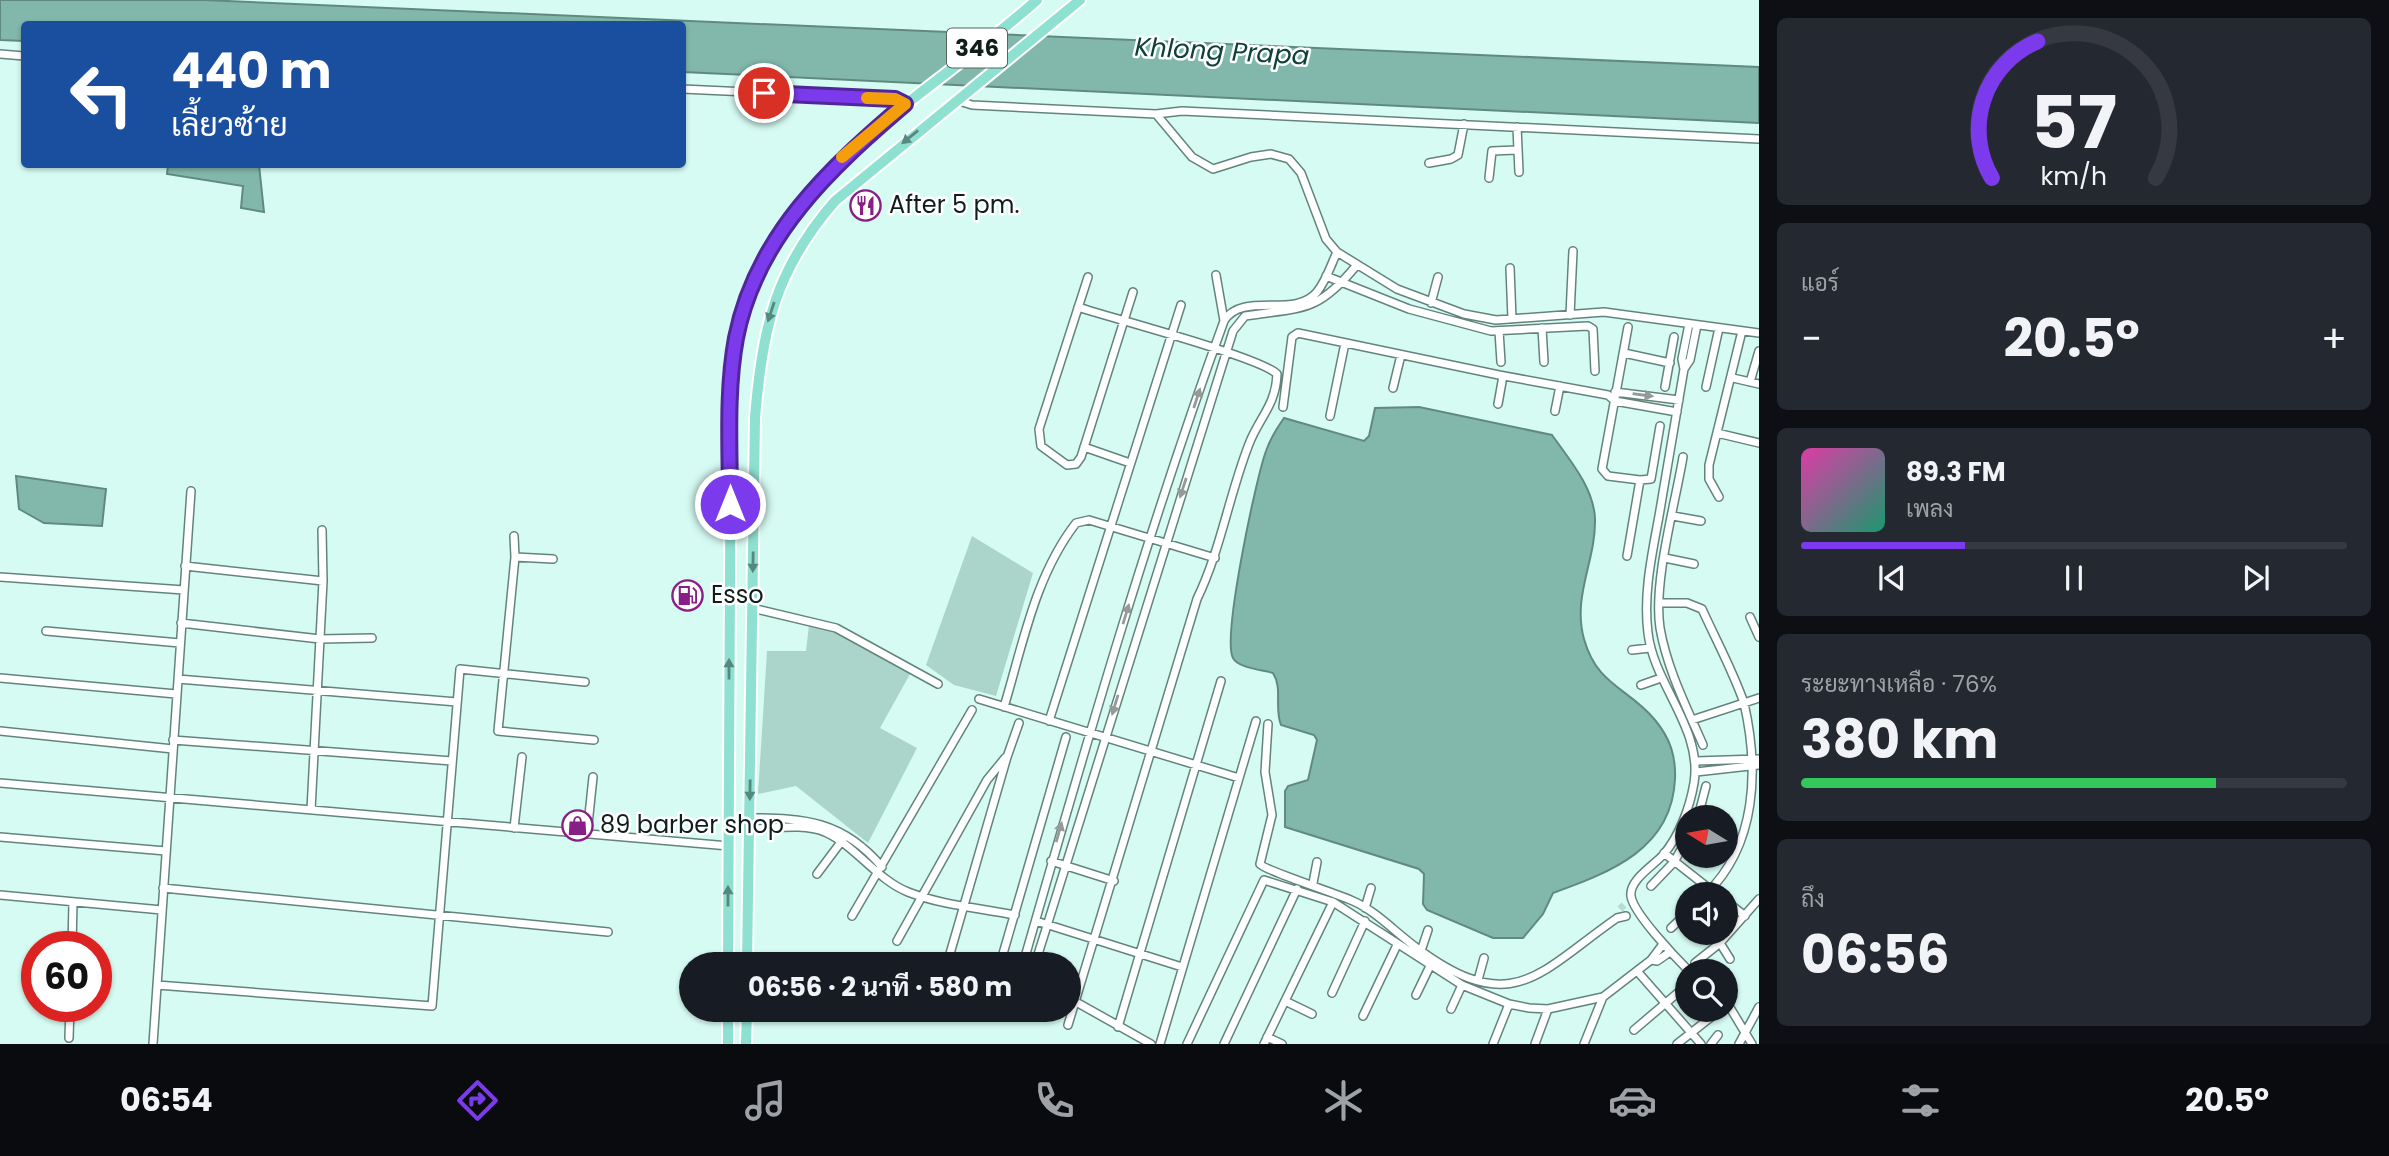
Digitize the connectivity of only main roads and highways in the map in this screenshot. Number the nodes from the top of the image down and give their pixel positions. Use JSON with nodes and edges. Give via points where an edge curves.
{"nodes":[{"id":1,"x":1037,"y":0,"type":"edge"},
{"id":2,"x":1080,"y":0,"type":"edge"},
{"id":3,"x":729,"y":758,"type":"junction"},
{"id":4,"x":750,"y":759,"type":"junction"},
{"id":5,"x":728,"y":952,"type":"edge"},
{"id":6,"x":747,"y":952,"type":"edge"},
{"id":7,"x":728,"y":1022,"type":"edge"},
{"id":8,"x":747,"y":1022,"type":"edge"},
{"id":9,"x":728,"y":1044,"type":"edge"},
{"id":10,"x":746,"y":1044,"type":"edge"}],
"edges":[{"from":3,"to":1,"type":"main road","number":"346","one_way":true,"via":[[731,399],[739,325],[755,280],[794,210],[837,162]]},
{"from":2,"to":4,"type":"main road","number":"346","one_way":true,"via":[[835,201],[782,281],[765,332],[759,370]]},
{"from":3,"to":4,"type":"main road"},
{"from":5,"to":3,"type":"main road","number":"346","one_way":true},
{"from":4,"to":6,"type":"main road","number":"346","one_way":true},
{"from":7,"to":9,"type":"main road"},
{"from":8,"to":10,"type":"main road"}]}
